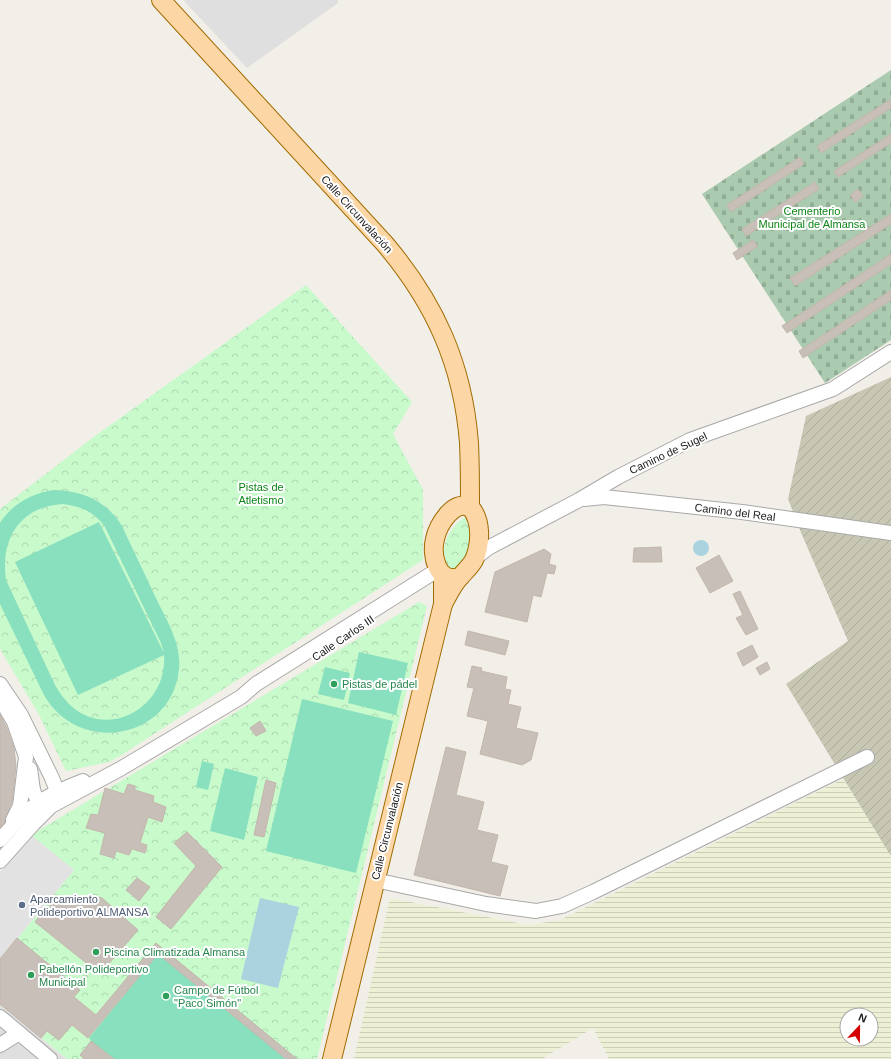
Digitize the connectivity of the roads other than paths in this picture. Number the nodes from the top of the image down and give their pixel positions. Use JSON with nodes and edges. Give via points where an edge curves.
{"nodes":[{"id":1,"x":161,"y":0,"type":"edge"},
{"id":2,"x":891,"y":352,"type":"edge"},
{"id":3,"x":579,"y":500,"type":"junction"},
{"id":4,"x":465,"y":506,"type":"junction"},
{"id":5,"x":891,"y":533,"type":"edge"},
{"id":6,"x":474,"y":559,"type":"junction"},
{"id":7,"x":446,"y":573,"type":"junction"},
{"id":8,"x":0,"y":684,"type":"edge"},
{"id":9,"x":0,"y":698,"type":"edge"},
{"id":10,"x":26,"y":757,"type":"junction"},
{"id":11,"x":867,"y":757,"type":"dead end"},
{"id":12,"x":120,"y":769,"type":"junction"},
{"id":13,"x":51,"y":776,"type":"junction"},
{"id":14,"x":95,"y":776,"type":"junction"},
{"id":15,"x":48,"y":799,"type":"junction"},
{"id":16,"x":4,"y":835,"type":"edge"},
{"id":17,"x":0,"y":861,"type":"edge"},
{"id":18,"x":375,"y":880,"type":"junction"},
{"id":19,"x":0,"y":1017,"type":"edge"},
{"id":20,"x":19,"y":1033,"type":"junction"},
{"id":21,"x":0,"y":1045,"type":"edge"},
{"id":22,"x":50,"y":1059,"type":"edge"},
{"id":23,"x":332,"y":1059,"type":"edge"}],
"edges":[{"from":1,"to":4,"type":"main road","name":"Calle Circunvalación","via":[[385,244],[413,278],[443,334],[459,379],[467,425],[469,473]]},
{"from":2,"to":3,"type":"street","name":"Camino de Sugel","via":[[833,389],[690,440]]},
{"from":3,"to":5,"type":"street","name":"Camino del Real","via":[[604,497],[623,499],[742,512]]},
{"from":3,"to":6,"type":"street","name":"Camino de Sugel","via":[[488,548]]},
{"from":4,"to":6,"type":"main road","via":[[477,517],[479,532]]},
{"from":4,"to":7,"type":"main road","via":[[455,508],[437,531],[433,549],[435,559]]},
{"from":6,"to":7,"type":"main road","via":[[467,571]]},
{"from":7,"to":12,"type":"street","name":"Calle Carlos III","via":[[256,684],[241,697]]},
{"from":7,"to":18,"type":"main road","name":"Calle Circunvalación","via":[[443,604]]},
{"from":8,"to":13,"type":"street","via":[[21,715]]},
{"from":9,"to":10,"type":"street","via":[[14,722]]},
{"from":10,"to":15,"type":"street","via":[[33,792]]},
{"from":10,"to":16,"type":"street","via":[[20,806]]},
{"from":11,"to":18,"type":"street","via":[[562,906],[536,911],[493,905]]},
{"from":12,"to":14,"type":"street","name":"Calle Carlos III"},
{"from":12,"to":15,"type":"street","name":"Calle Carlos III"},
{"from":13,"to":14,"type":"street","via":[[75,779]]},
{"from":13,"to":15,"type":"street"},
{"from":14,"to":15,"type":"street","name":"Calle Carlos III"},
{"from":15,"to":16,"type":"street","via":[[26,811]]},
{"from":15,"to":17,"type":"street","via":[[33,824]]},
{"from":18,"to":23,"type":"main road","name":"Calle Circunvalación"},
{"from":19,"to":20,"type":"street"},
{"from":20,"to":21,"type":"street"},
{"from":20,"to":22,"type":"street"}]}
